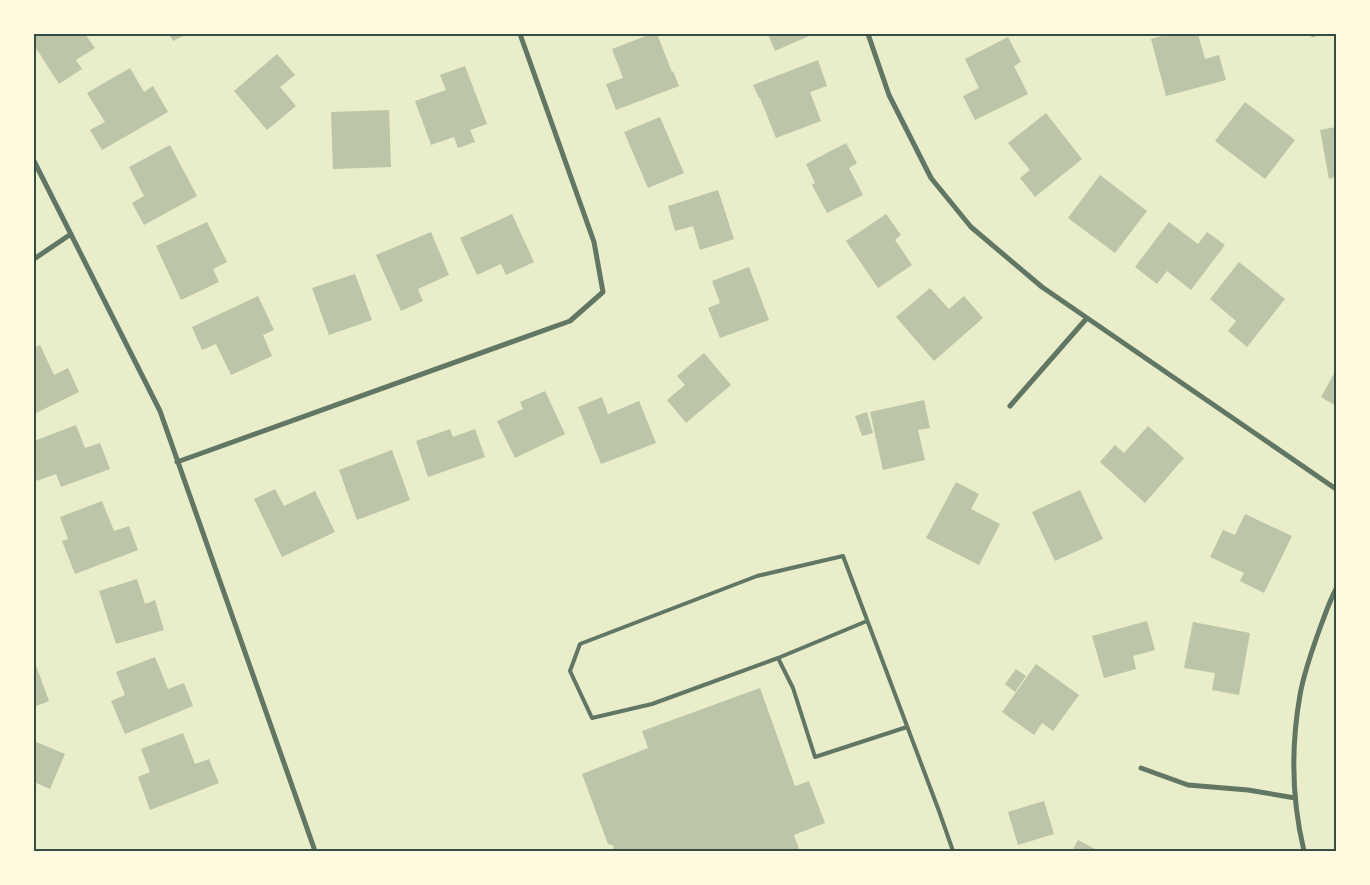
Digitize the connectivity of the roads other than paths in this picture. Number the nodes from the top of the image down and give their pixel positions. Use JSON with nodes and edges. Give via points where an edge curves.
{"nodes":[{"id":1,"x":520,"y":34,"type":"edge"},
{"id":2,"x":868,"y":34,"type":"edge"},
{"id":3,"x":34,"y":161,"type":"edge"},
{"id":4,"x":71,"y":234,"type":"junction"},
{"id":5,"x":34,"y":259,"type":"edge"},
{"id":6,"x":1087,"y":318,"type":"junction"},
{"id":7,"x":1010,"y":406,"type":"dead end"},
{"id":8,"x":177,"y":462,"type":"junction"},
{"id":9,"x":1336,"y":488,"type":"edge"},
{"id":10,"x":1336,"y":589,"type":"edge"},
{"id":11,"x":867,"y":621,"type":"junction"},
{"id":12,"x":778,"y":658,"type":"junction"},
{"id":13,"x":907,"y":727,"type":"junction"},
{"id":14,"x":1141,"y":768,"type":"dead end"},
{"id":15,"x":1295,"y":798,"type":"junction"},
{"id":16,"x":315,"y":851,"type":"edge"},
{"id":17,"x":953,"y":851,"type":"edge"},
{"id":18,"x":1304,"y":851,"type":"edge"}],
"edges":[{"from":1,"to":8,"type":"street","via":[[594,242],[603,292],[570,321]]},
{"from":2,"to":6,"type":"street","via":[[888,95],[931,178],[971,227],[1042,288]]},
{"from":3,"to":4,"type":"street"},
{"from":4,"to":5,"type":"street"},
{"from":4,"to":8,"type":"street","via":[[160,411]]},
{"from":6,"to":7,"type":"street"},
{"from":6,"to":9,"type":"street"},
{"from":8,"to":16,"type":"street"},
{"from":10,"to":15,"type":"street","via":[[1311,652],[1300,694],[1294,742]]},
{"from":11,"to":12,"type":"lane"},
{"from":11,"to":12,"type":"lane","via":[[843,556],[757,576],[580,644],[570,670],[592,718],[652,704]]},
{"from":11,"to":13,"type":"lane"},
{"from":12,"to":13,"type":"lane","via":[[793,688],[815,757]]},
{"from":13,"to":17,"type":"lane"},
{"from":14,"to":15,"type":"street","via":[[1188,785]]},
{"from":15,"to":18,"type":"street"}]}
